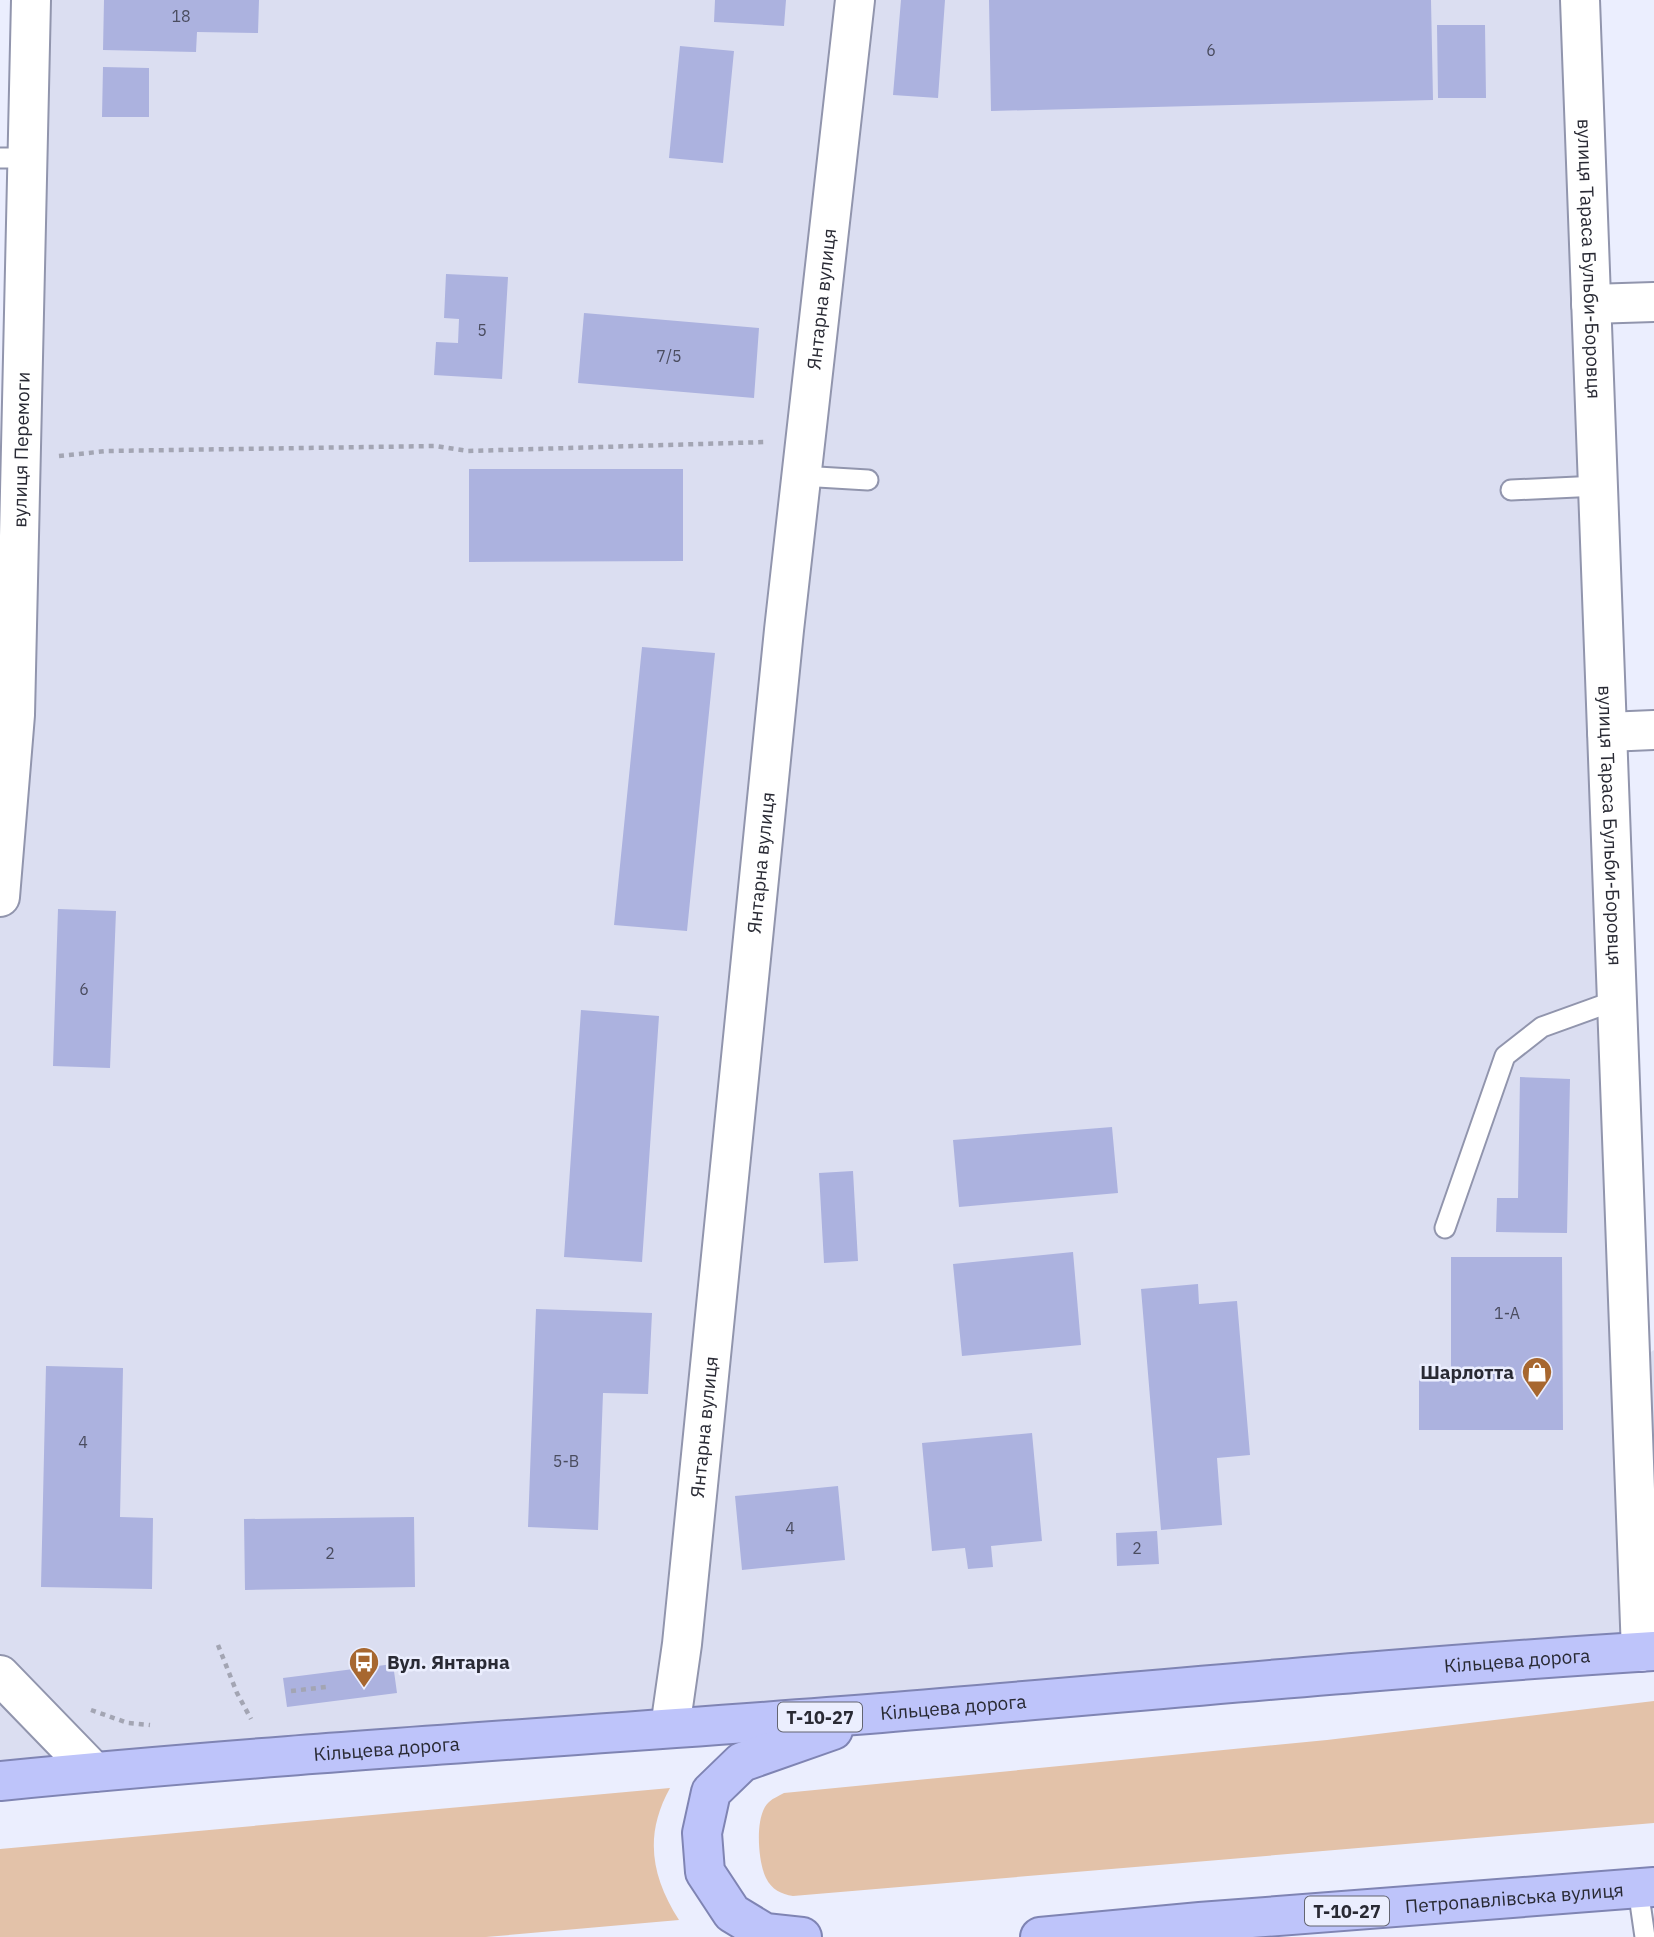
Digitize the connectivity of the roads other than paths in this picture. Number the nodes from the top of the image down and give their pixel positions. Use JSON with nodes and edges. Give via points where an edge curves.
{"nodes":[{"id":1,"x":31,"y":0,"type":"edge"},
{"id":2,"x":855,"y":0,"type":"edge"},
{"id":3,"x":1580,"y":0,"type":"edge"},
{"id":4,"x":14,"y":158,"type":"edge"},
{"id":5,"x":1654,"y":302,"type":"edge"},
{"id":6,"x":1591,"y":304,"type":"junction"},
{"id":7,"x":11,"y":415,"type":"edge"},
{"id":8,"x":801,"y":476,"type":"junction"},
{"id":9,"x":868,"y":480,"type":"dead end"},
{"id":10,"x":1598,"y":486,"type":"junction"},
{"id":11,"x":1511,"y":489,"type":"dead end"},
{"id":12,"x":1654,"y":730,"type":"edge"},
{"id":13,"x":1607,"y":732,"type":"junction"},
{"id":14,"x":5,"y":781,"type":"edge"},
{"id":15,"x":0,"y":897,"type":"edge"},
{"id":16,"x":1617,"y":1000,"type":"junction"},
{"id":17,"x":1445,"y":1228,"type":"dead end"},
{"id":18,"x":1647,"y":1651,"type":"edge"},
{"id":19,"x":0,"y":1675,"type":"edge"},
{"id":20,"x":881,"y":1713,"type":"junction"},
{"id":21,"x":670,"y":1728,"type":"junction"},
{"id":22,"x":94,"y":1772,"type":"junction"},
{"id":23,"x":0,"y":1781,"type":"edge"},
{"id":24,"x":1646,"y":1888,"type":"edge"},
{"id":25,"x":802,"y":1937,"type":"edge"},
{"id":26,"x":1040,"y":1937,"type":"edge"},
{"id":27,"x":1645,"y":1937,"type":"edge"}],
"edges":[{"from":1,"to":4,"type":"street","name":"вулиця Перемоги"},
{"from":2,"to":8,"type":"street","name":"Янтарна вулиця"},
{"from":3,"to":6,"type":"street","name":"вулиця Тараса Бульби-Боровця"},
{"from":4,"to":7,"type":"street","name":"вулиця Перемоги"},
{"from":5,"to":6,"type":"street"},
{"from":6,"to":10,"type":"street","name":"вулиця Тараса Бульби-Боровця"},
{"from":7,"to":14,"type":"street","name":"вулиця Перемоги","via":[[21,458],[15,715]]},
{"from":8,"to":9,"type":"lane"},
{"from":8,"to":21,"type":"street","name":"Янтарна вулиця"},
{"from":10,"to":11,"type":"lane"},
{"from":10,"to":13,"type":"street","name":"вулиця Тараса Бульби-Боровця"},
{"from":12,"to":13,"type":"street"},
{"from":13,"to":16,"type":"street","name":"вулиця Тараса Бульби-Боровця"},
{"from":14,"to":15,"type":"street","name":"вулиця Перемоги"},
{"from":16,"to":17,"type":"lane","via":[[1542,1027],[1505,1056]]},
{"from":16,"to":18,"type":"street","name":"вулиця Тараса Бульби-Боровця"},
{"from":18,"to":20,"type":"highway","name":"Кільцева дорога","number":"Т-10-27"},
{"from":19,"to":22,"type":"street"},
{"from":20,"to":21,"type":"highway","name":"Кільцева дорога","number":"Т-10-27"},
{"from":20,"to":25,"type":"highway","via":[[742,1762],[711,1792],[702,1833],[705,1872],[732,1913],[765,1933]]},
{"from":21,"to":22,"type":"highway","name":"Кільцева дорога","number":"Т-10-27"},
{"from":22,"to":23,"type":"highway","name":"Кільцева дорога","number":"Т-10-27"},
{"from":24,"to":26,"type":"highway","name":"Петропавлівська вулиця","number":"Т-10-27"},
{"from":24,"to":27,"type":"lane"}]}
